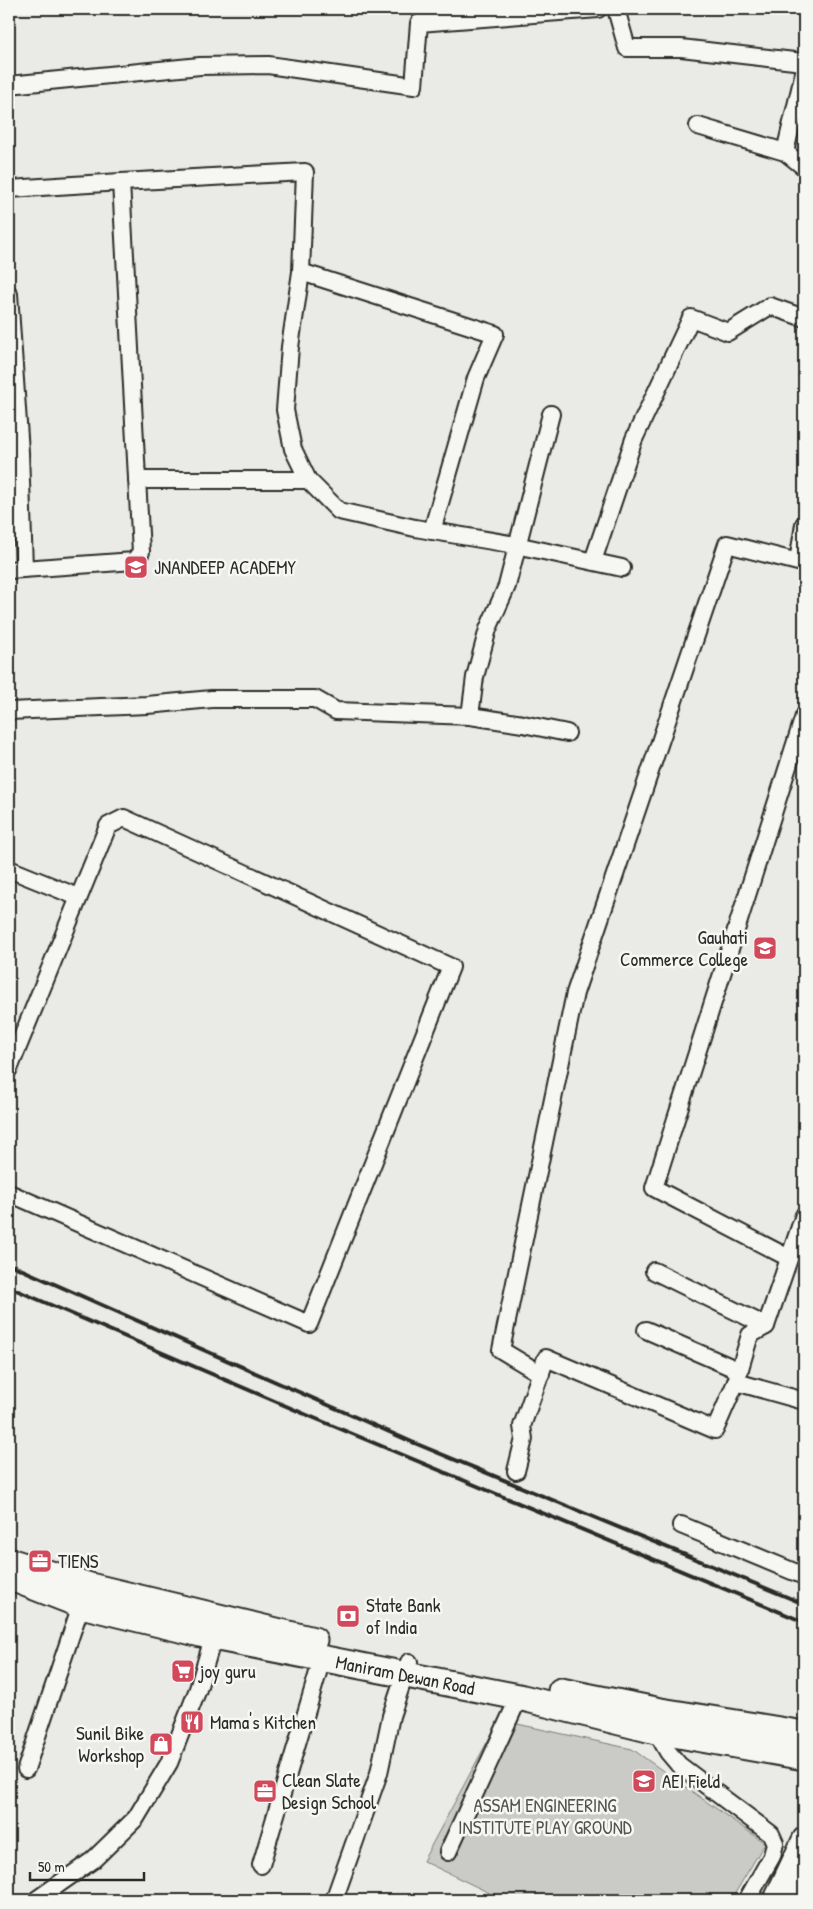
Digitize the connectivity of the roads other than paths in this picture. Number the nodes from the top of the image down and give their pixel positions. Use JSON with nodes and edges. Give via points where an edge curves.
{"nodes":[{"id":1,"x":598,"y":9,"type":"edge"},
{"id":2,"x":616,"y":9,"type":"edge"},
{"id":3,"x":804,"y":67,"type":"edge"},
{"id":4,"x":804,"y":72,"type":"edge"},
{"id":5,"x":9,"y":85,"type":"edge"},
{"id":6,"x":698,"y":126,"type":"dead end"},
{"id":7,"x":786,"y":152,"type":"junction"},
{"id":8,"x":804,"y":167,"type":"edge"},
{"id":9,"x":121,"y":182,"type":"junction"},
{"id":10,"x":9,"y":189,"type":"edge"},
{"id":11,"x":301,"y":272,"type":"junction"},
{"id":12,"x":9,"y":294,"type":"edge"},
{"id":13,"x":804,"y":318,"type":"edge"},
{"id":14,"x":10,"y":346,"type":"edge"},
{"id":15,"x":551,"y":414,"type":"dead end"},
{"id":16,"x":14,"y":452,"type":"edge"},
{"id":17,"x":137,"y":480,"type":"junction"},
{"id":18,"x":308,"y":480,"type":"junction"},
{"id":19,"x":804,"y":524,"type":"edge"},
{"id":20,"x":432,"y":532,"type":"junction"},
{"id":21,"x":516,"y":545,"type":"junction"},
{"id":22,"x":592,"y":561,"type":"junction"},
{"id":23,"x":622,"y":568,"type":"dead end"},
{"id":24,"x":16,"y":569,"type":"edge"},
{"id":25,"x":9,"y":711,"type":"edge"},
{"id":26,"x":470,"y":716,"type":"junction"},
{"id":27,"x":804,"y":716,"type":"edge"},
{"id":28,"x":567,"y":733,"type":"dead end"},
{"id":29,"x":9,"y":869,"type":"edge"},
{"id":30,"x":78,"y":898,"type":"junction"},
{"id":31,"x":9,"y":1069,"type":"edge"},
{"id":32,"x":9,"y":1193,"type":"edge"},
{"id":33,"x":804,"y":1215,"type":"edge"},
{"id":34,"x":789,"y":1258,"type":"junction"},
{"id":35,"x":654,"y":1271,"type":"dead end"},
{"id":36,"x":766,"y":1326,"type":"junction"},
{"id":37,"x":646,"y":1330,"type":"dead end"},
{"id":38,"x":541,"y":1374,"type":"junction"},
{"id":39,"x":738,"y":1376,"type":"junction"},
{"id":40,"x":804,"y":1401,"type":"edge"},
{"id":41,"x":516,"y":1471,"type":"dead end"},
{"id":42,"x":681,"y":1525,"type":"dead end"},
{"id":43,"x":9,"y":1561,"type":"edge"},
{"id":44,"x":804,"y":1576,"type":"edge"},
{"id":45,"x":9,"y":1577,"type":"edge"},
{"id":46,"x":81,"y":1605,"type":"junction"},
{"id":47,"x":216,"y":1628,"type":"junction"},
{"id":48,"x":322,"y":1659,"type":"junction"},
{"id":49,"x":407,"y":1669,"type":"junction"},
{"id":50,"x":519,"y":1696,"type":"junction"},
{"id":51,"x":659,"y":1721,"type":"junction"},
{"id":52,"x":804,"y":1734,"type":"edge"},
{"id":53,"x":804,"y":1757,"type":"edge"},
{"id":54,"x":26,"y":1769,"type":"dead end"},
{"id":55,"x":804,"y":1839,"type":"edge"},
{"id":56,"x":448,"y":1852,"type":"dead end"},
{"id":57,"x":261,"y":1865,"type":"dead end"},
{"id":58,"x":804,"y":1883,"type":"edge"},
{"id":59,"x":36,"y":1900,"type":"edge"},
{"id":60,"x":334,"y":1900,"type":"edge"},
{"id":61,"x":747,"y":1900,"type":"edge"},
{"id":62,"x":775,"y":1900,"type":"edge"},
{"id":63,"x":796,"y":1900,"type":"edge"}],
"edges":[{"from":1,"to":5,"type":"street","via":[[419,22],[414,86],[268,65],[200,66]]},
{"from":2,"to":3,"type":"street","via":[[627,48],[681,48],[803,62]]},
{"from":4,"to":7,"type":"street"},
{"from":6,"to":7,"type":"street"},
{"from":7,"to":8,"type":"street"},
{"from":9,"to":10,"type":"street"},
{"from":9,"to":11,"type":"street","via":[[305,172]]},
{"from":9,"to":17,"type":"street"},
{"from":11,"to":18,"type":"street","via":[[285,410],[293,449]]},
{"from":11,"to":20,"type":"street","via":[[495,334],[476,378]]},
{"from":12,"to":14,"type":"street"},
{"from":13,"to":22,"type":"street","via":[[770,306],[728,332],[691,318],[634,439]]},
{"from":14,"to":16,"type":"street"},
{"from":15,"to":21,"type":"street"},
{"from":16,"to":24,"type":"street"},
{"from":17,"to":18,"type":"street"},
{"from":17,"to":24,"type":"street","via":[[141,552],[134,561]]},
{"from":18,"to":20,"type":"street","via":[[339,511]]},
{"from":19,"to":38,"type":"street","via":[[798,562],[727,544],[575,993],[501,1350]]},
{"from":20,"to":21,"type":"street"},
{"from":21,"to":22,"type":"street"},
{"from":21,"to":26,"type":"street","via":[[506,586],[488,629],[475,677]]},
{"from":22,"to":23,"type":"street"},
{"from":25,"to":26,"type":"street","via":[[212,699],[315,699],[336,711]]},
{"from":26,"to":28,"type":"street"},
{"from":27,"to":34,"type":"street","via":[[654,1188]]},
{"from":29,"to":30,"type":"street"},
{"from":30,"to":31,"type":"street"},
{"from":30,"to":32,"type":"street","via":[[108,826],[124,818],[451,967],[309,1324]]},
{"from":33,"to":34,"type":"street"},
{"from":34,"to":36,"type":"street"},
{"from":35,"to":36,"type":"street"},
{"from":36,"to":39,"type":"street","via":[[750,1335]]},
{"from":37,"to":39,"type":"street"},
{"from":38,"to":39,"type":"street","via":[[546,1358],[715,1430]]},
{"from":38,"to":41,"type":"street","via":[[522,1426],[524,1439]]},
{"from":39,"to":40,"type":"street"},
{"from":42,"to":44,"type":"street"},
{"from":43,"to":47,"type":"main road","name":"Maniram Dewan Road"},
{"from":45,"to":46,"type":"main road","name":"Maniram Dewan Road"},
{"from":46,"to":47,"type":"main road","name":"Maniram Dewan Road"},
{"from":46,"to":54,"type":"street"},
{"from":47,"to":48,"type":"main road","name":"Maniram Dewan Road"},
{"from":47,"to":49,"type":"main road","name":"Maniram Dewan Road"},
{"from":47,"to":59,"type":"street","via":[[198,1689],[169,1763],[136,1818],[93,1860]]},
{"from":48,"to":49,"type":"main road","name":"Maniram Dewan Road"},
{"from":48,"to":57,"type":"street"},
{"from":49,"to":50,"type":"main road","name":"Maniram Dewan Road"},
{"from":49,"to":51,"type":"main road","name":"Maniram Dewan Road"},
{"from":49,"to":60,"type":"street","via":[[391,1716],[379,1773]]},
{"from":50,"to":51,"type":"main road","name":"Maniram Dewan Road"},
{"from":50,"to":56,"type":"street"},
{"from":51,"to":52,"type":"main road","name":"Maniram Dewan Road"},
{"from":51,"to":53,"type":"main road","name":"Maniram Dewan Road"},
{"from":51,"to":61,"type":"street","via":[[668,1752],[679,1765],[770,1834],[775,1843],[772,1856]]},
{"from":55,"to":62,"type":"main road"},
{"from":58,"to":63,"type":"main road"}]}
